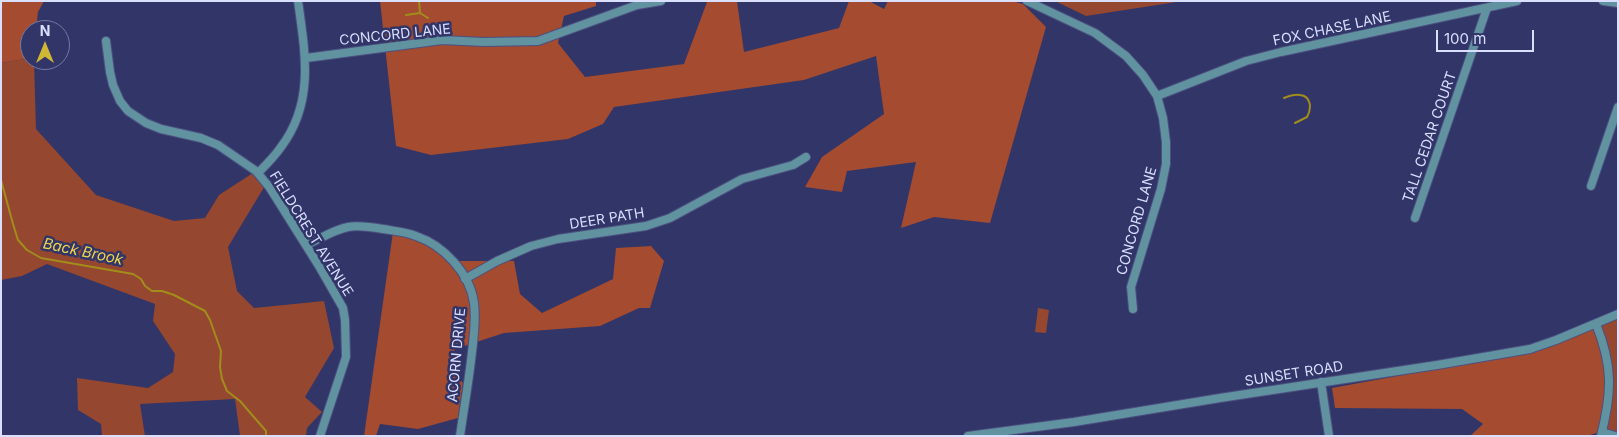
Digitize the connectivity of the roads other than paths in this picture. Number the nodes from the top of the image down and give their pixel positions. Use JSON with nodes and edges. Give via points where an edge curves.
{"nodes":[{"id":1,"x":298,"y":1,"type":"edge"},
{"id":2,"x":662,"y":1,"type":"edge"},
{"id":3,"x":1027,"y":1,"type":"edge"},
{"id":4,"x":1517,"y":1,"type":"edge"},
{"id":5,"x":1603,"y":1,"type":"edge"},
{"id":6,"x":1618,"y":3,"type":"edge"},
{"id":7,"x":1487,"y":8,"type":"junction"},
{"id":8,"x":106,"y":41,"type":"dead end"},
{"id":9,"x":306,"y":58,"type":"junction"},
{"id":10,"x":1157,"y":96,"type":"junction"},
{"id":11,"x":1618,"y":107,"type":"edge"},
{"id":12,"x":806,"y":157,"type":"dead end"},
{"id":13,"x":258,"y":173,"type":"junction"},
{"id":14,"x":1591,"y":186,"type":"dead end"},
{"id":15,"x":1416,"y":218,"type":"dead end"},
{"id":16,"x":306,"y":245,"type":"junction"},
{"id":17,"x":465,"y":279,"type":"junction"},
{"id":18,"x":1133,"y":309,"type":"dead end"},
{"id":19,"x":1618,"y":314,"type":"edge"},
{"id":20,"x":1596,"y":324,"type":"junction"},
{"id":21,"x":1321,"y":382,"type":"junction"},
{"id":22,"x":1601,"y":434,"type":"edge"},
{"id":23,"x":320,"y":436,"type":"edge"},
{"id":24,"x":460,"y":436,"type":"edge"},
{"id":25,"x":968,"y":436,"type":"edge"},
{"id":26,"x":1329,"y":436,"type":"edge"},
{"id":27,"x":1615,"y":436,"type":"edge"}],
"edges":[{"from":1,"to":9,"type":"street"},
{"from":2,"to":9,"type":"street","name":"CONCORD LANE","via":[[637,5],[538,41],[442,40]]},
{"from":3,"to":10,"type":"street","name":"CONCORD LANE","via":[[1095,33],[1126,56]]},
{"from":4,"to":7,"type":"street","name":"FOX CHASE LANE"},
{"from":5,"to":6,"type":"street"},
{"from":7,"to":10,"type":"street","name":"FOX CHASE LANE","via":[[1246,61]]},
{"from":7,"to":15,"type":"street","name":"TALL CEDAR COURT"},
{"from":8,"to":13,"type":"street","name":"FIELDCREST AVENUE","via":[[113,86],[120,101],[133,115],[146,124],[218,145]]},
{"from":9,"to":13,"type":"street","via":[[303,98],[296,121],[282,147]]},
{"from":10,"to":18,"type":"street","name":"CONCORD LANE","via":[[1163,118],[1166,164],[1131,287]]},
{"from":11,"to":14,"type":"street"},
{"from":12,"to":17,"type":"street","name":"DEER PATH","via":[[742,179],[670,218],[646,226],[531,246]]},
{"from":13,"to":16,"type":"street","name":"FIELDCREST AVENUE"},
{"from":16,"to":17,"type":"street","name":"ACORN DRIVE","via":[[338,230],[357,226],[407,233],[428,241],[445,253]]},
{"from":16,"to":23,"type":"street","name":"FIELDCREST AVENUE","via":[[343,308],[345,320],[346,357]]},
{"from":17,"to":24,"type":"street","name":"ACORN DRIVE","via":[[474,302],[475,321]]},
{"from":19,"to":20,"type":"street","name":"SUNSET ROAD"},
{"from":20,"to":21,"type":"street","name":"SUNSET ROAD","via":[[1530,349]]},
{"from":20,"to":22,"type":"street","via":[[1610,372],[1608,406]]},
{"from":21,"to":25,"type":"street","name":"SUNSET ROAD"},
{"from":21,"to":26,"type":"street"},
{"from":22,"to":27,"type":"street"}]}
